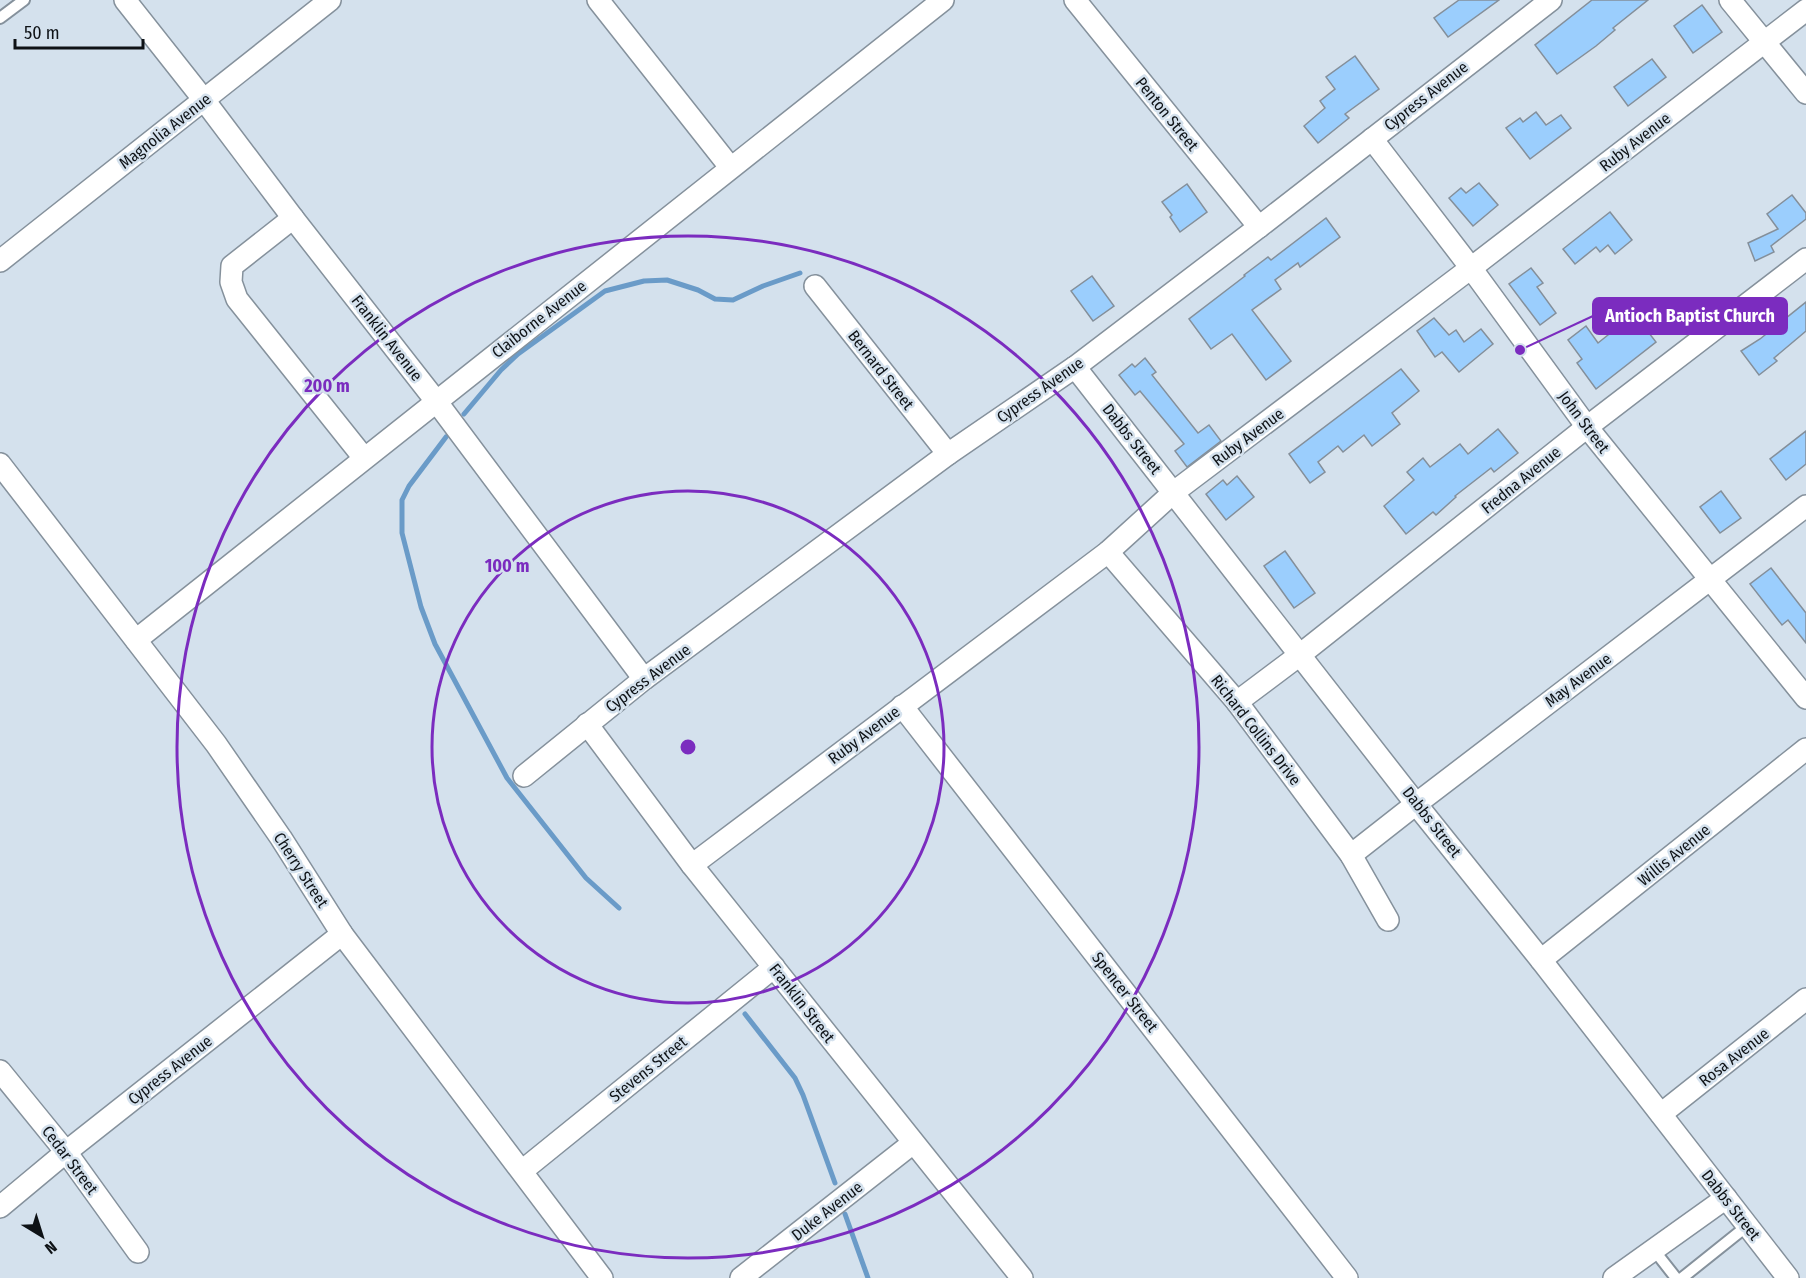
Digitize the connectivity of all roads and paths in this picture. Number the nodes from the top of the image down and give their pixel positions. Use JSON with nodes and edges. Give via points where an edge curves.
{"nodes":[{"id":1,"x":24,"y":0,"type":"edge"},
{"id":2,"x":125,"y":0,"type":"edge"},
{"id":3,"x":330,"y":0,"type":"edge"},
{"id":4,"x":598,"y":0,"type":"edge"},
{"id":5,"x":943,"y":0,"type":"edge"},
{"id":6,"x":1075,"y":0,"type":"edge"},
{"id":7,"x":1551,"y":0,"type":"edge"},
{"id":8,"x":1730,"y":0,"type":"edge"},
{"id":9,"x":1806,"y":10,"type":"edge"},
{"id":10,"x":0,"y":18,"type":"edge"},
{"id":11,"x":1765,"y":42,"type":"junction"},
{"id":12,"x":1806,"y":93,"type":"edge"},
{"id":13,"x":204,"y":100,"type":"junction"},
{"id":14,"x":1372,"y":139,"type":"junction"},
{"id":15,"x":730,"y":167,"type":"junction"},
{"id":16,"x":292,"y":218,"type":"junction"},
{"id":17,"x":1259,"y":227,"type":"junction"},
{"id":18,"x":1806,"y":259,"type":"edge"},
{"id":19,"x":0,"y":261,"type":"edge"},
{"id":20,"x":1471,"y":268,"type":"junction"},
{"id":21,"x":815,"y":286,"type":"dead end"},
{"id":22,"x":1075,"y":367,"type":"junction"},
{"id":23,"x":436,"y":401,"type":"junction"},
{"id":24,"x":1587,"y":427,"type":"junction"},
{"id":25,"x":948,"y":454,"type":"junction"},
{"id":26,"x":364,"y":458,"type":"junction"},
{"id":27,"x":0,"y":464,"type":"edge"},
{"id":28,"x":1174,"y":492,"type":"junction"},
{"id":29,"x":1806,"y":506,"type":"edge"},
{"id":30,"x":1108,"y":552,"type":"junction"},
{"id":31,"x":1709,"y":580,"type":"junction"},
{"id":32,"x":136,"y":640,"type":"junction"},
{"id":33,"x":1301,"y":654,"type":"junction"},
{"id":34,"x":644,"y":679,"type":"junction"},
{"id":35,"x":1806,"y":698,"type":"edge"},
{"id":36,"x":1238,"y":702,"type":"junction"},
{"id":37,"x":902,"y":706,"type":"junction"},
{"id":38,"x":587,"y":724,"type":"junction"},
{"id":39,"x":1806,"y":749,"type":"edge"},
{"id":40,"x":524,"y":776,"type":"dead end"},
{"id":41,"x":1416,"y":804,"type":"junction"},
{"id":42,"x":1351,"y":855,"type":"junction"},
{"id":43,"x":692,"y":865,"type":"junction"},
{"id":44,"x":1388,"y":920,"type":"dead end"},
{"id":45,"x":342,"y":934,"type":"junction"},
{"id":46,"x":1541,"y":960,"type":"junction"},
{"id":47,"x":774,"y":968,"type":"junction"},
{"id":48,"x":1806,"y":999,"type":"edge"},
{"id":49,"x":0,"y":1071,"type":"edge"},
{"id":50,"x":1661,"y":1114,"type":"junction"},
{"id":51,"x":913,"y":1143,"type":"junction"},
{"id":52,"x":66,"y":1152,"type":"junction"},
{"id":53,"x":522,"y":1171,"type":"junction"},
{"id":54,"x":1726,"y":1198,"type":"junction"},
{"id":55,"x":0,"y":1207,"type":"edge"},
{"id":56,"x":1747,"y":1226,"type":"junction"},
{"id":57,"x":1654,"y":1250,"type":"junction"},
{"id":58,"x":138,"y":1252,"type":"dead end"},
{"id":59,"x":602,"y":1278,"type":"edge"},
{"id":60,"x":741,"y":1278,"type":"edge"},
{"id":61,"x":1022,"y":1278,"type":"edge"},
{"id":62,"x":1347,"y":1278,"type":"edge"},
{"id":63,"x":1614,"y":1278,"type":"edge"},
{"id":64,"x":1676,"y":1278,"type":"edge"},
{"id":65,"x":1682,"y":1278,"type":"edge"},
{"id":66,"x":1788,"y":1278,"type":"edge"}],
"edges":[{"from":1,"to":10,"type":"lane"},
{"from":2,"to":13,"type":"street","name":"Franklin Avenue"},
{"from":3,"to":13,"type":"street","name":"Magnolia Avenue"},
{"from":4,"to":15,"type":"street"},
{"from":5,"to":15,"type":"street","name":"Claiborne Avenue"},
{"from":6,"to":17,"type":"street","name":"Penton Street"},
{"from":7,"to":14,"type":"street","name":"Cypress Avenue"},
{"from":8,"to":11,"type":"street"},
{"from":9,"to":11,"type":"street","name":"Ruby Avenue"},
{"from":11,"to":12,"type":"street"},
{"from":11,"to":20,"type":"street","name":"Ruby Avenue"},
{"from":13,"to":16,"type":"street","name":"Franklin Avenue"},
{"from":13,"to":19,"type":"street","name":"Magnolia Avenue"},
{"from":14,"to":17,"type":"street","name":"Cypress Avenue"},
{"from":14,"to":20,"type":"street","name":"John Street"},
{"from":15,"to":23,"type":"street","name":"Claiborne Avenue"},
{"from":16,"to":23,"type":"street","name":"Franklin Avenue"},
{"from":16,"to":26,"type":"street","via":[[232,266],[231,282],[237,298]]},
{"from":17,"to":22,"type":"street","name":"Cypress Avenue"},
{"from":18,"to":24,"type":"street","name":"Fredna Avenue"},
{"from":20,"to":24,"type":"street","name":"John Street"},
{"from":20,"to":28,"type":"street","name":"Ruby Avenue"},
{"from":21,"to":25,"type":"street","name":"Bernard Street"},
{"from":22,"to":25,"type":"street","name":"Cypress Avenue"},
{"from":22,"to":28,"type":"street","name":"Dabbs Street"},
{"from":23,"to":26,"type":"street","name":"Claiborne Avenue"},
{"from":23,"to":34,"type":"street","name":"Franklin Avenue"},
{"from":24,"to":31,"type":"street","name":"John Street"},
{"from":24,"to":33,"type":"street","name":"Fredna Avenue"},
{"from":25,"to":34,"type":"street","name":"Cypress Avenue"},
{"from":26,"to":32,"type":"street","name":"Claiborne Avenue"},
{"from":27,"to":32,"type":"street","name":"Cherry Street"},
{"from":28,"to":30,"type":"street","name":"Ruby Avenue"},
{"from":28,"to":33,"type":"street","name":"Dabbs Street"},
{"from":29,"to":31,"type":"street","name":"May Avenue"},
{"from":30,"to":36,"type":"street","name":"Richard Collins Drive"},
{"from":30,"to":37,"type":"street","name":"Ruby Avenue"},
{"from":31,"to":35,"type":"street","name":"John Street"},
{"from":31,"to":41,"type":"street","name":"May Avenue"},
{"from":32,"to":45,"type":"street","name":"Cherry Street","via":[[249,790]]},
{"from":33,"to":36,"type":"street","name":"Fredna Avenue"},
{"from":33,"to":41,"type":"street","name":"Dabbs Street"},
{"from":34,"to":38,"type":"street","name":"Cypress Avenue"},
{"from":36,"to":42,"type":"street","name":"Richard Collins Drive"},
{"from":37,"to":43,"type":"street","name":"Ruby Avenue"},
{"from":37,"to":62,"type":"street","name":"Spencer Street"},
{"from":38,"to":40,"type":"street","name":"Cypress Avenue"},
{"from":38,"to":43,"type":"street","name":"Franklin Street"},
{"from":39,"to":46,"type":"street","name":"Willis Avenue"},
{"from":41,"to":42,"type":"street","name":"May Avenue"},
{"from":41,"to":46,"type":"street","name":"Dabbs Street"},
{"from":42,"to":44,"type":"street","name":"Richard Collins Drive"},
{"from":43,"to":47,"type":"street","name":"Franklin Street"},
{"from":45,"to":52,"type":"street","name":"Cypress Avenue"},
{"from":45,"to":53,"type":"street","name":"Cherry Street"},
{"from":46,"to":50,"type":"street","name":"Dabbs Street"},
{"from":47,"to":51,"type":"street","name":"Franklin Street"},
{"from":47,"to":53,"type":"street","name":"Stevens Street"},
{"from":48,"to":50,"type":"street","name":"Rosa Avenue"},
{"from":49,"to":52,"type":"street","name":"Cedar Street"},
{"from":50,"to":54,"type":"street","name":"Dabbs Street"},
{"from":51,"to":60,"type":"street","name":"Duke Avenue"},
{"from":51,"to":61,"type":"street","name":"Franklin Street"},
{"from":52,"to":55,"type":"street","name":"Cypress Avenue"},
{"from":52,"to":58,"type":"street","name":"Cedar Street"},
{"from":53,"to":59,"type":"street","name":"Cherry Street"},
{"from":54,"to":56,"type":"street","name":"Dabbs Street"},
{"from":54,"to":57,"type":"street"},
{"from":56,"to":65,"type":"lane"},
{"from":56,"to":66,"type":"street","name":"Dabbs Street"},
{"from":57,"to":63,"type":"street"},
{"from":57,"to":64,"type":"lane"}]}
